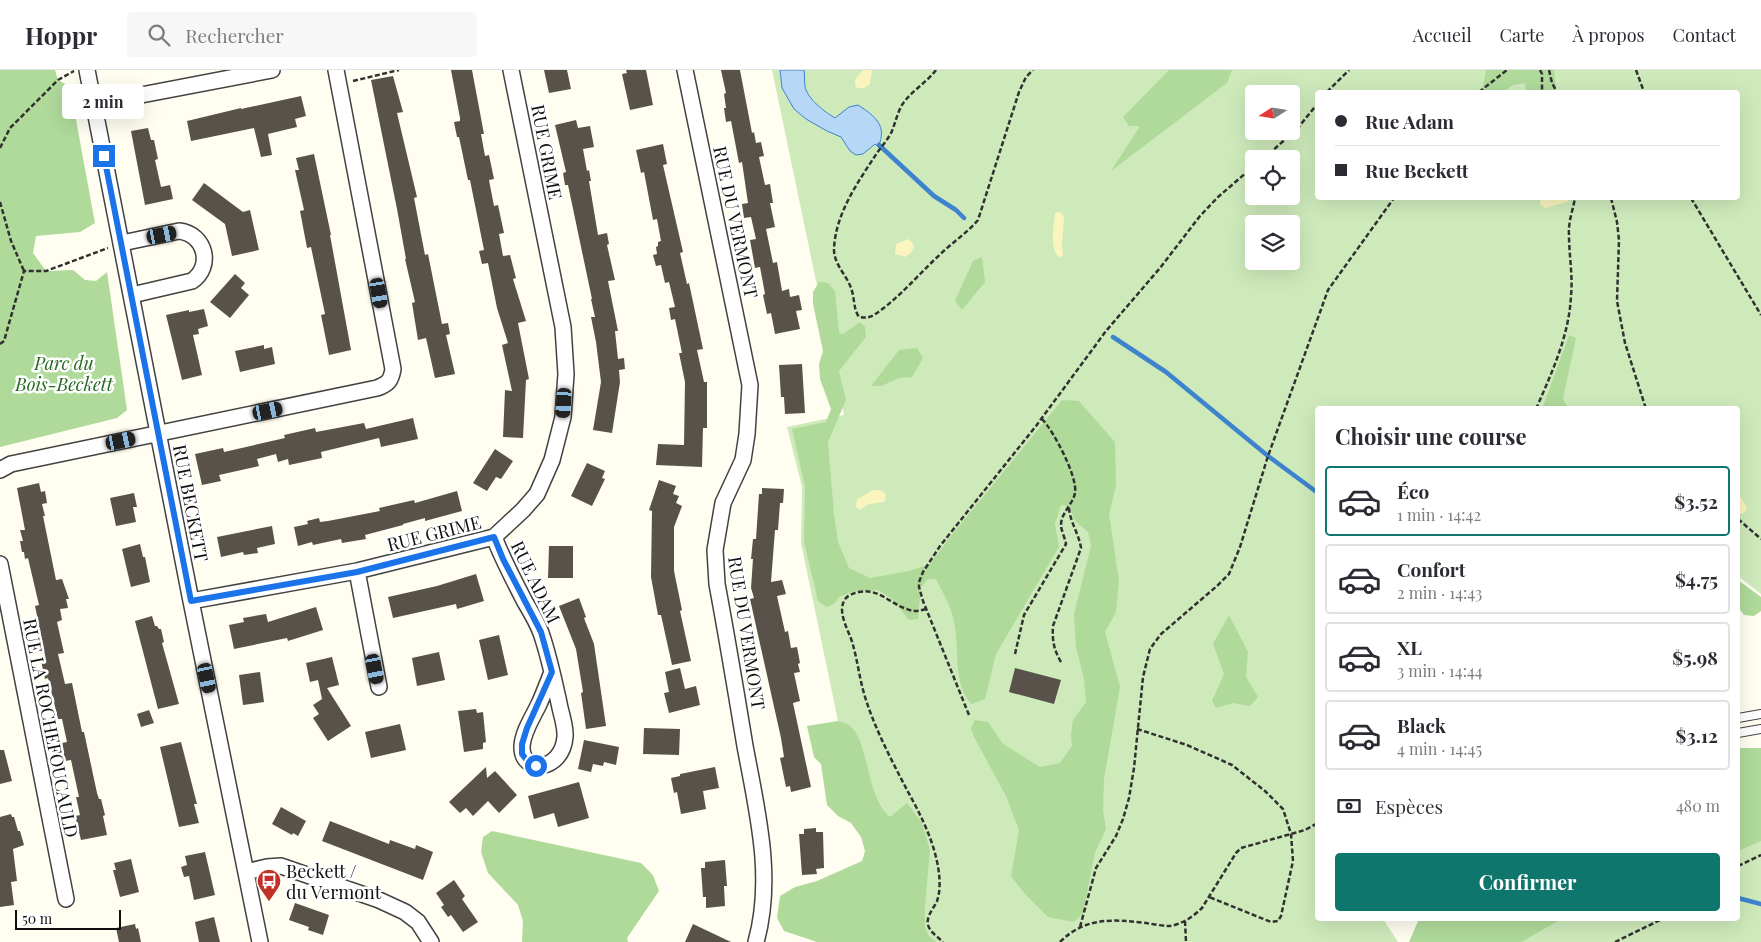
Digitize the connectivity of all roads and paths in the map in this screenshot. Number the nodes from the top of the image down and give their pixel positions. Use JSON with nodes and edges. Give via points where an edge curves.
{"nodes":[{"id":1,"x":76,"y":70,"type":"edge"},
{"id":2,"x":87,"y":70,"type":"edge"},
{"id":3,"x":272,"y":70,"type":"edge"},
{"id":4,"x":400,"y":70,"type":"edge"},
{"id":5,"x":511,"y":70,"type":"edge"},
{"id":6,"x":685,"y":70,"type":"edge"},
{"id":7,"x":936,"y":70,"type":"edge"},
{"id":8,"x":1033,"y":70,"type":"edge"},
{"id":9,"x":1349,"y":70,"type":"edge"},
{"id":10,"x":1507,"y":70,"type":"edge"},
{"id":11,"x":1540,"y":70,"type":"edge"},
{"id":12,"x":1636,"y":70,"type":"edge"},
{"id":13,"x":1549,"y":72,"type":"edge"},
{"id":14,"x":1542,"y":74,"type":"junction"},
{"id":15,"x":338,"y":77,"type":"edge"},
{"id":16,"x":1329,"y":90,"type":"edge"},
{"id":17,"x":1482,"y":90,"type":"edge"},
{"id":18,"x":1542,"y":90,"type":"edge"},
{"id":19,"x":1556,"y":90,"type":"edge"},
{"id":20,"x":1643,"y":90,"type":"edge"},
{"id":21,"x":94,"y":104,"type":"junction"},
{"id":22,"x":1315,"y":108,"type":"edge"},
{"id":23,"x":0,"y":148,"type":"edge"},
{"id":24,"x":1273,"y":150,"type":"edge"},
{"id":25,"x":1245,"y":174,"type":"edge"},
{"id":26,"x":1393,"y":200,"type":"edge"},
{"id":27,"x":1575,"y":200,"type":"edge"},
{"id":28,"x":1612,"y":200,"type":"edge"},
{"id":29,"x":1692,"y":200,"type":"edge"},
{"id":30,"x":0,"y":202,"type":"edge"},
{"id":31,"x":122,"y":243,"type":"junction"},
{"id":32,"x":24,"y":271,"type":"junction"},
{"id":33,"x":132,"y":295,"type":"junction"},
{"id":34,"x":1761,"y":315,"type":"edge"},
{"id":35,"x":0,"y":344,"type":"edge"},
{"id":36,"x":1537,"y":406,"type":"edge"},
{"id":37,"x":1645,"y":406,"type":"edge"},
{"id":38,"x":1042,"y":419,"type":"junction"},
{"id":39,"x":158,"y":433,"type":"junction"},
{"id":40,"x":0,"y":470,"type":"edge"},
{"id":41,"x":1069,"y":506,"type":"junction"},
{"id":42,"x":1740,"y":521,"type":"edge"},
{"id":43,"x":494,"y":537,"type":"junction"},
{"id":44,"x":1761,"y":539,"type":"edge"},
{"id":45,"x":0,"y":564,"type":"edge"},
{"id":46,"x":357,"y":572,"type":"junction"},
{"id":47,"x":191,"y":601,"type":"junction"},
{"id":48,"x":926,"y":609,"type":"junction"},
{"id":49,"x":1015,"y":654,"type":"dead end"},
{"id":50,"x":1061,"y":662,"type":"dead end"},
{"id":51,"x":552,"y":672,"type":"junction"},
{"id":52,"x":379,"y":687,"type":"dead end"},
{"id":53,"x":1761,"y":714,"type":"edge"},
{"id":54,"x":969,"y":715,"type":"dead end"},
{"id":55,"x":1740,"y":718,"type":"edge"},
{"id":56,"x":1137,"y":729,"type":"junction"},
{"id":57,"x":1761,"y":729,"type":"edge"},
{"id":58,"x":1740,"y":733,"type":"edge"},
{"id":59,"x":1315,"y":825,"type":"edge"},
{"id":60,"x":1291,"y":834,"type":"junction"},
{"id":61,"x":1761,"y":855,"type":"edge"},
{"id":62,"x":1740,"y":865,"type":"edge"},
{"id":63,"x":246,"y":872,"type":"junction"},
{"id":64,"x":1209,"y":897,"type":"junction"},
{"id":65,"x":66,"y":899,"type":"dead end"},
{"id":66,"x":1184,"y":920,"type":"junction"},
{"id":67,"x":1658,"y":921,"type":"edge"},
{"id":68,"x":1080,"y":927,"type":"junction"},
{"id":69,"x":260,"y":942,"type":"edge"},
{"id":70,"x":432,"y":942,"type":"edge"},
{"id":71,"x":756,"y":942,"type":"edge"},
{"id":72,"x":943,"y":942,"type":"edge"},
{"id":73,"x":1060,"y":942,"type":"edge"},
{"id":74,"x":1186,"y":942,"type":"edge"},
{"id":75,"x":1615,"y":942,"type":"edge"}],
"edges":[{"from":1,"to":23,"type":"path","via":[[58,80],[10,128]]},
{"from":2,"to":21,"type":"street","name":"RUE BECKETT"},
{"from":3,"to":21,"type":"street"},
{"from":4,"to":15,"type":"path"},
{"from":5,"to":43,"type":"street","name":"RUE GRIME","via":[[562,327],[566,374],[563,417],[552,460],[537,494]]},
{"from":6,"to":71,"type":"street","name":"RUE DU VERMONT","via":[[750,385],[748,434],[743,460],[723,503],[715,550],[717,584],[760,828],[764,901]]},
{"from":7,"to":8,"type":"path","via":[[902,104],[892,131],[862,176],[838,225],[834,252],[849,282],[854,311],[859,317],[872,316],[894,299],[978,220],[1019,92]]},
{"from":9,"to":16,"type":"path"},
{"from":10,"to":17,"type":"path"},
{"from":11,"to":14,"type":"path"},
{"from":12,"to":20,"type":"path"},
{"from":13,"to":14,"type":"path"},
{"from":13,"to":19,"type":"path"},
{"from":14,"to":18,"type":"path"},
{"from":15,"to":39,"type":"street","via":[[393,370],[391,379],[377,388]]},
{"from":21,"to":31,"type":"street","name":"RUE BECKETT"},
{"from":22,"to":24,"type":"path"},
{"from":25,"to":38,"type":"path","via":[[1200,216],[1106,332]]},
{"from":26,"to":56,"type":"path","via":[[1328,290],[1229,574],[1161,634],[1150,650],[1143,677]]},
{"from":27,"to":36,"type":"path","via":[[1568,235],[1572,296],[1568,323],[1562,348]]},
{"from":28,"to":37,"type":"path","via":[[1619,240],[1617,301],[1625,343]]},
{"from":29,"to":34,"type":"path"},
{"from":30,"to":32,"type":"path"},
{"from":31,"to":32,"type":"path","via":[[46,271]]},
{"from":31,"to":33,"type":"street","name":"RUE BECKETT"},
{"from":31,"to":33,"type":"street","via":[[179,231],[189,232],[202,246],[204,267],[192,281]]},
{"from":32,"to":35,"type":"path","via":[[4,341]]},
{"from":33,"to":39,"type":"street","name":"RUE BECKETT"},
{"from":38,"to":41,"type":"path","via":[[1075,481],[1076,493]]},
{"from":38,"to":48,"type":"path","via":[[940,546],[923,572],[919,587]]},
{"from":39,"to":40,"type":"street","via":[[11,464]]},
{"from":39,"to":47,"type":"street","name":"RUE BECKETT"},
{"from":41,"to":49,"type":"path","via":[[1061,526],[1066,544],[1024,615]]},
{"from":41,"to":50,"type":"path","via":[[1070,520],[1081,548],[1053,626],[1054,650]]},
{"from":42,"to":44,"type":"path"},
{"from":43,"to":46,"type":"street","name":"RUE GRIME"},
{"from":43,"to":51,"type":"street","name":"RUE ADAM","via":[[541,632]]},
{"from":45,"to":65,"type":"street","name":"RUE LA ROCHEFOUCAULD"},
{"from":46,"to":47,"type":"street","name":"RUE GRIME"},
{"from":46,"to":52,"type":"street"},
{"from":47,"to":63,"type":"street","name":"RUE BECKETT"},
{"from":48,"to":54,"type":"path"},
{"from":48,"to":72,"type":"path","via":[[906,609],[873,591],[854,593],[842,604],[866,701],[936,856],[939,891],[928,925]]},
{"from":51,"to":51,"type":"street","name":"RUE ADAM","via":[[565,736],[556,760],[536,766],[522,754],[522,744]]},
{"from":53,"to":55,"type":"lane"},
{"from":56,"to":60,"type":"path","via":[[1186,744],[1232,765],[1283,809]]},
{"from":56,"to":68,"type":"path","via":[[1134,768],[1123,819],[1096,868]]},
{"from":57,"to":58,"type":"lane"},
{"from":59,"to":60,"type":"path"},
{"from":60,"to":64,"type":"path","via":[[1241,848]]},
{"from":60,"to":64,"type":"path","via":[[1292,861],[1278,922]]},
{"from":61,"to":62,"type":"path"},
{"from":63,"to":69,"type":"street","name":"RUE BECKETT"},
{"from":63,"to":70,"type":"street","via":[[281,866],[379,900],[418,922]]},
{"from":64,"to":66,"type":"path","via":[[1196,915]]},
{"from":66,"to":68,"type":"path","via":[[1169,926],[1115,920]]},
{"from":66,"to":74,"type":"path"},
{"from":67,"to":75,"type":"path"},
{"from":68,"to":73,"type":"path"}]}
